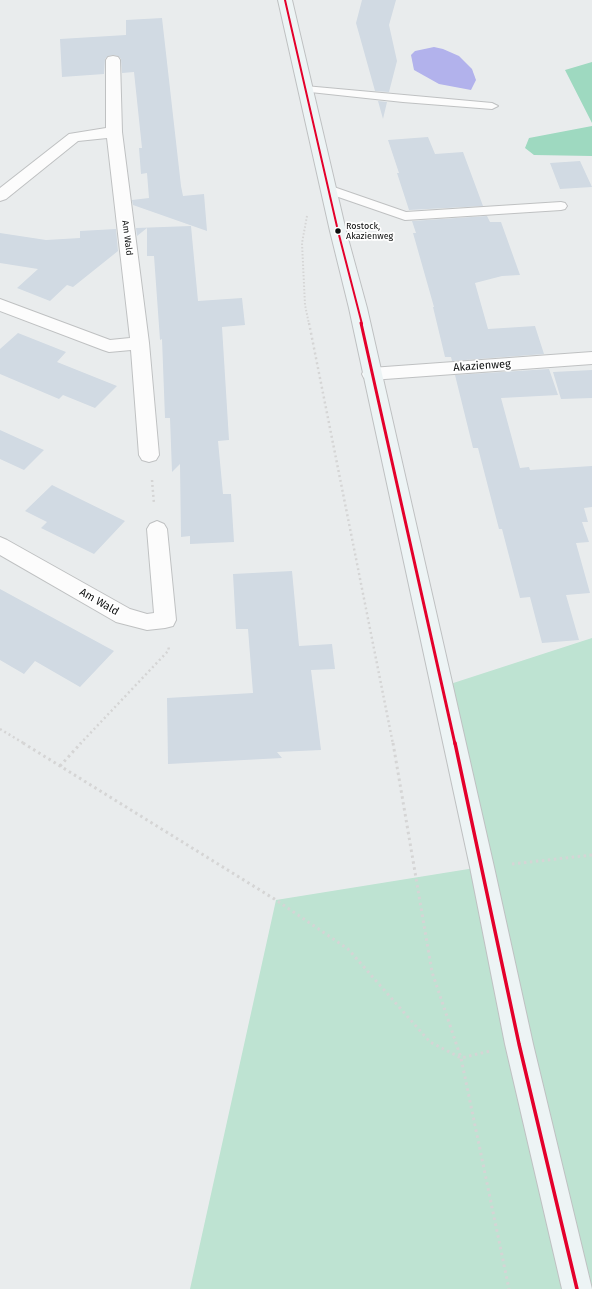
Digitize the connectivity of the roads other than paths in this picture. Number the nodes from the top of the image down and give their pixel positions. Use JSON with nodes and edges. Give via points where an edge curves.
{"nodes":[{"id":1,"x":285,"y":0,"type":"edge"},
{"id":2,"x":113,"y":60,"type":"dead end"},
{"id":3,"x":305,"y":89,"type":"junction"},
{"id":4,"x":492,"y":106,"type":"dead end"},
{"id":5,"x":114,"y":132,"type":"junction"},
{"id":6,"x":328,"y":189,"type":"junction"},
{"id":7,"x":0,"y":196,"type":"edge"},
{"id":8,"x":561,"y":206,"type":"dead end"},
{"id":9,"x":0,"y":305,"type":"edge"},
{"id":10,"x":140,"y":344,"type":"junction"},
{"id":11,"x":592,"y":358,"type":"edge"},
{"id":12,"x":371,"y":374,"type":"junction"},
{"id":13,"x":149,"y":455,"type":"road end"},
{"id":14,"x":157,"y":529,"type":"road end"},
{"id":15,"x":0,"y":545,"type":"edge"},
{"id":16,"x":577,"y":1289,"type":"edge"}],
"edges":[{"from":1,"to":3,"type":"main road"},
{"from":2,"to":5,"type":"street","name":"Am Wald"},
{"from":3,"to":4,"type":"lane"},
{"from":3,"to":6,"type":"main road"},
{"from":5,"to":7,"type":"street","via":[[74,137]]},
{"from":5,"to":10,"type":"street","name":"Am Wald"},
{"from":6,"to":8,"type":"lane","via":[[405,216]]},
{"from":6,"to":12,"type":"main road","via":[[358,308]]},
{"from":9,"to":10,"type":"street","via":[[109,346]]},
{"from":10,"to":13,"type":"street","name":"Am Wald"},
{"from":11,"to":12,"type":"street","name":"Akazienweg"},
{"from":12,"to":16,"type":"main road","via":[[482,867],[519,1044]]},
{"from":14,"to":15,"type":"street","name":"Am Wald","via":[[165,620],[147,622],[124,616]]}]}
